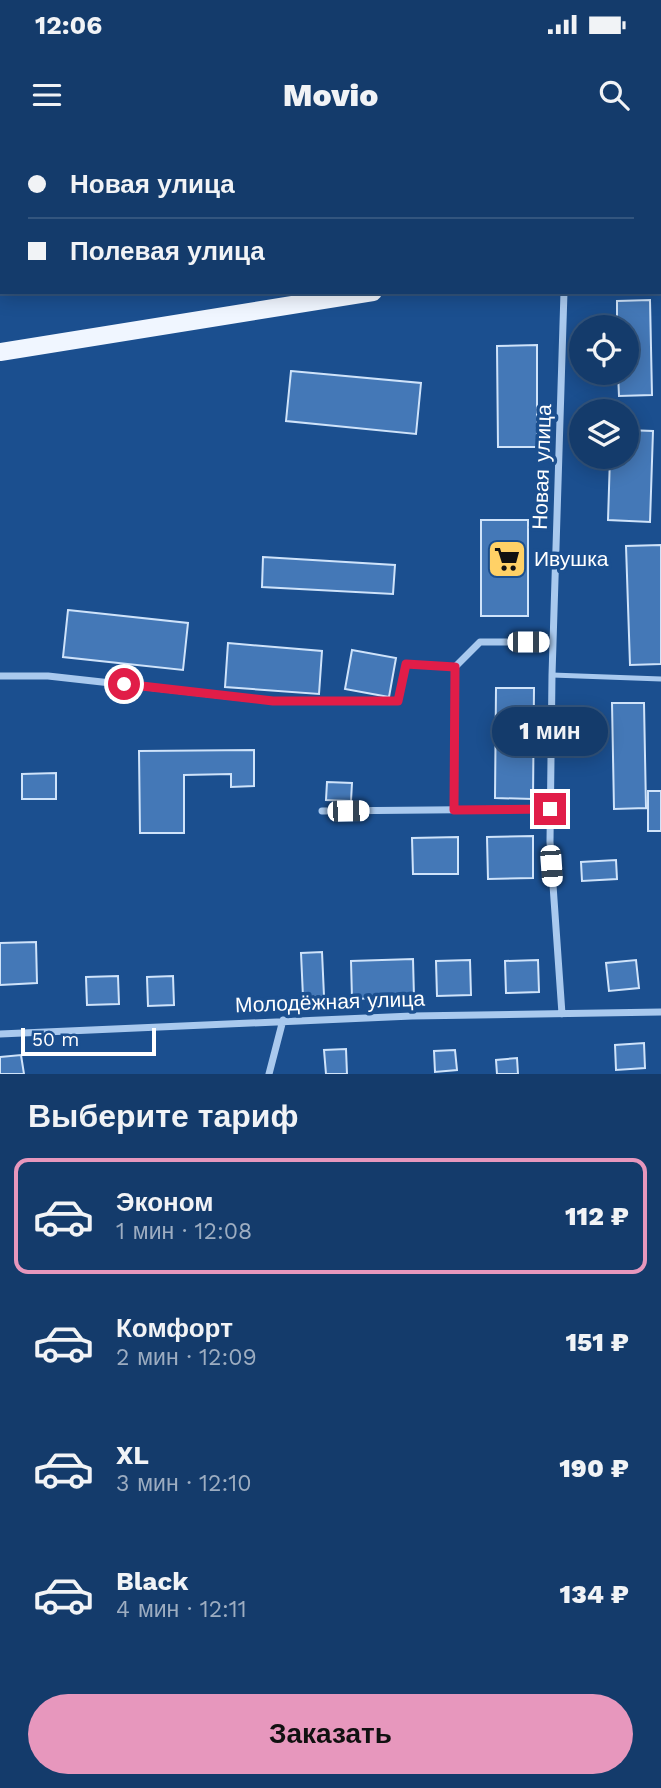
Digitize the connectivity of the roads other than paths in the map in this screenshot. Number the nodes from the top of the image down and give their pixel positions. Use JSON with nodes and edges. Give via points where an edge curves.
{"nodes":[{"id":1,"x":361,"y":294,"type":"edge"},
{"id":2,"x":564,"y":294,"type":"edge"},
{"id":3,"x":0,"y":352,"type":"edge"},
{"id":4,"x":553,"y":642,"type":"junction"},
{"id":5,"x":455,"y":667,"type":"junction"},
{"id":6,"x":552,"y":675,"type":"junction"},
{"id":7,"x":0,"y":677,"type":"edge"},
{"id":8,"x":661,"y":679,"type":"edge"},
{"id":9,"x":550,"y":809,"type":"junction"},
{"id":10,"x":454,"y":810,"type":"junction"},
{"id":11,"x":322,"y":811,"type":"dead end"},
{"id":12,"x":661,"y":1012,"type":"edge"},
{"id":13,"x":562,"y":1014,"type":"junction"},
{"id":14,"x":283,"y":1020,"type":"junction"},
{"id":15,"x":0,"y":1034,"type":"edge"},
{"id":16,"x":269,"y":1074,"type":"edge"}],
"edges":[{"from":1,"to":3,"type":"main road"},
{"from":2,"to":4,"type":"street","name":"Новая улица"},
{"from":4,"to":5,"type":"street","via":[[480,642]]},
{"from":4,"to":6,"type":"street","name":"Новая улица"},
{"from":5,"to":7,"type":"street","via":[[406,664],[398,701],[273,701],[48,676]]},
{"from":5,"to":10,"type":"lane"},
{"from":6,"to":8,"type":"lane"},
{"from":6,"to":9,"type":"street","name":"Новая улица"},
{"from":9,"to":10,"type":"street"},
{"from":9,"to":13,"type":"street","name":"Новая улица"},
{"from":10,"to":11,"type":"street"},
{"from":12,"to":13,"type":"street","name":"Молодёжная улица"},
{"from":13,"to":14,"type":"street","name":"Молодёжная улица"},
{"from":14,"to":15,"type":"street","name":"Молодёжная улица"},
{"from":14,"to":16,"type":"street"}]}
